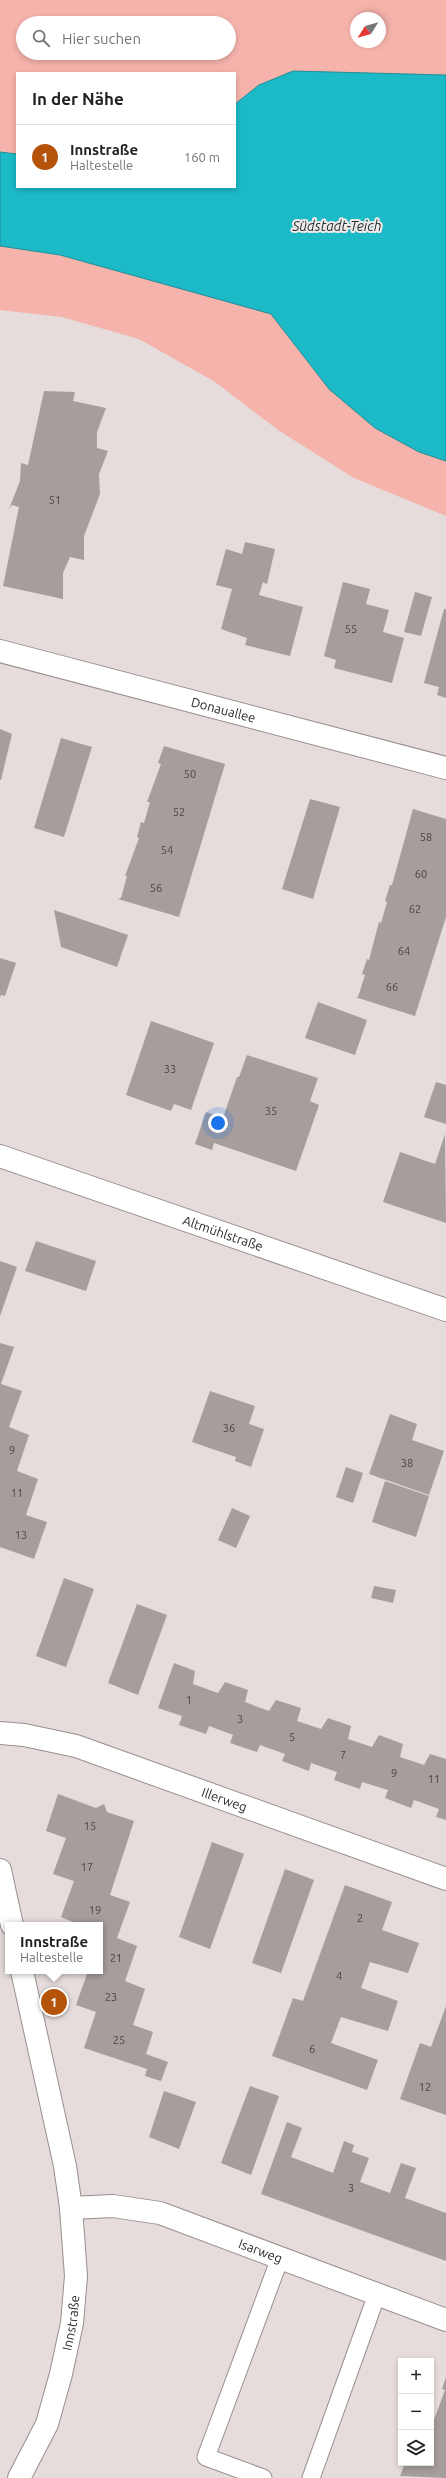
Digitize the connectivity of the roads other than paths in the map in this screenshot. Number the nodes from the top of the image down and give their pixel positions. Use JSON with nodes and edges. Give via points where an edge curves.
{"nodes":[{"id":1,"x":0,"y":651,"type":"edge"},
{"id":2,"x":446,"y":768,"type":"edge"},
{"id":3,"x":0,"y":1156,"type":"edge"},
{"id":4,"x":446,"y":1310,"type":"edge"},
{"id":5,"x":0,"y":1733,"type":"edge"},
{"id":6,"x":0,"y":1870,"type":"edge"},
{"id":7,"x":446,"y":1879,"type":"edge"},
{"id":8,"x":11,"y":1922,"type":"edge"},
{"id":9,"x":23,"y":1974,"type":"edge"},
{"id":10,"x":71,"y":2208,"type":"junction"},
{"id":11,"x":280,"y":2258,"type":"junction"},
{"id":12,"x":377,"y":2294,"type":"junction"},
{"id":13,"x":446,"y":2320,"type":"edge"},
{"id":14,"x":20,"y":2478,"type":"edge"},
{"id":15,"x":263,"y":2478,"type":"edge"},
{"id":16,"x":311,"y":2478,"type":"edge"}],
"edges":[{"from":1,"to":2,"type":"street","name":"Donauallee"},
{"from":3,"to":4,"type":"street","name":"Altmühlstraße"},
{"from":5,"to":7,"type":"street","name":"Illerweg","via":[[24,1735],[76,1746]]},
{"from":6,"to":8,"type":"street"},
{"from":9,"to":10,"type":"street","name":"Innstraße","via":[[65,2166]]},
{"from":10,"to":11,"type":"street","name":"Isarweg","via":[[113,2206],[160,2213]]},
{"from":10,"to":14,"type":"street","name":"Innstraße","via":[[76,2276],[72,2323],[47,2424]]},
{"from":11,"to":12,"type":"street","name":"Isarweg"},
{"from":11,"to":15,"type":"lane","via":[[206,2457]]},
{"from":12,"to":13,"type":"street","name":"Isarweg"},
{"from":12,"to":16,"type":"lane"}]}
